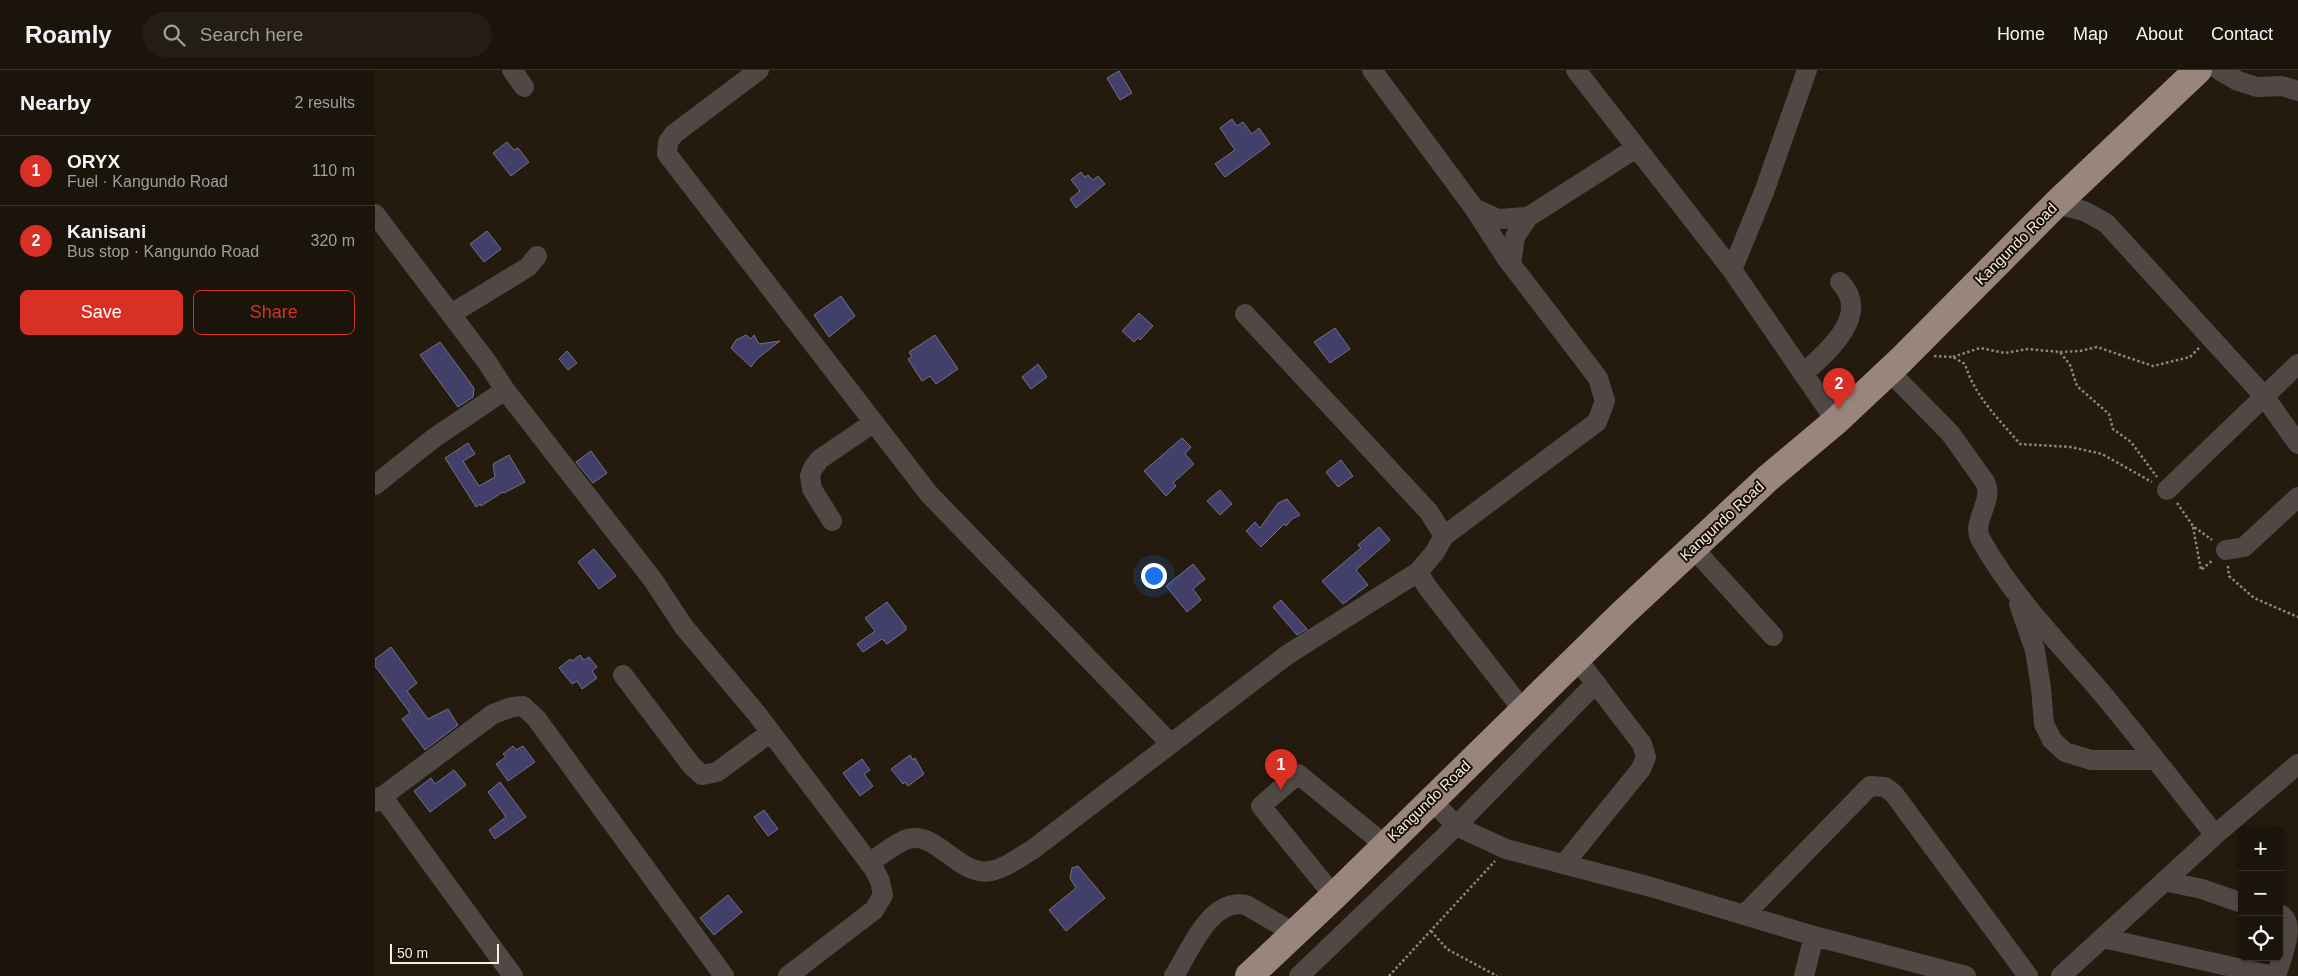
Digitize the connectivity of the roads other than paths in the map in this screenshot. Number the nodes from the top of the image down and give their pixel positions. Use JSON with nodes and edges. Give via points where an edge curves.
{"nodes":[{"id":1,"x":512,"y":70,"type":"edge"},
{"id":2,"x":759,"y":70,"type":"edge"},
{"id":3,"x":1372,"y":70,"type":"edge"},
{"id":4,"x":1576,"y":70,"type":"edge"},
{"id":5,"x":1807,"y":70,"type":"edge"},
{"id":6,"x":2197,"y":70,"type":"edge"},
{"id":7,"x":2219,"y":70,"type":"edge"},
{"id":8,"x":524,"y":87,"type":"dead end"},
{"id":9,"x":2298,"y":91,"type":"edge"},
{"id":10,"x":1636,"y":148,"type":"junction"},
{"id":11,"x":2057,"y":204,"type":"junction"},
{"id":12,"x":1474,"y":208,"type":"junction"},
{"id":13,"x":375,"y":214,"type":"edge"},
{"id":14,"x":1528,"y":218,"type":"junction"},
{"id":15,"x":537,"y":256,"type":"dead end"},
{"id":16,"x":1511,"y":264,"type":"junction"},
{"id":17,"x":1732,"y":270,"type":"junction"},
{"id":18,"x":1840,"y":282,"type":"dead end"},
{"id":19,"x":451,"y":314,"type":"junction"},
{"id":20,"x":1245,"y":314,"type":"dead end"},
{"id":21,"x":2298,"y":364,"type":"edge"},
{"id":22,"x":1895,"y":365,"type":"junction"},
{"id":23,"x":1803,"y":374,"type":"junction"},
{"id":24,"x":505,"y":390,"type":"junction"},
{"id":25,"x":2264,"y":396,"type":"junction"},
{"id":26,"x":1836,"y":421,"type":"junction"},
{"id":27,"x":873,"y":423,"type":"junction"},
{"id":28,"x":2298,"y":444,"type":"edge"},
{"id":29,"x":375,"y":485,"type":"edge"},
{"id":30,"x":2167,"y":490,"type":"road end"},
{"id":31,"x":2298,"y":497,"type":"edge"},
{"id":32,"x":832,"y":521,"type":"dead end"},
{"id":33,"x":1443,"y":536,"type":"junction"},
{"id":34,"x":1693,"y":548,"type":"junction"},
{"id":35,"x":2226,"y":550,"type":"road end"},
{"id":36,"x":1418,"y":572,"type":"junction"},
{"id":37,"x":2013,"y":588,"type":"junction"},
{"id":38,"x":1773,"y":636,"type":"dead end"},
{"id":39,"x":1577,"y":659,"type":"junction"},
{"id":40,"x":623,"y":675,"type":"dead end"},
{"id":41,"x":1596,"y":683,"type":"junction"},
{"id":42,"x":1523,"y":710,"type":"junction"},
{"id":43,"x":771,"y":732,"type":"junction"},
{"id":44,"x":1170,"y":743,"type":"junction"},
{"id":45,"x":2155,"y":760,"type":"junction"},
{"id":46,"x":2298,"y":764,"type":"edge"},
{"id":47,"x":379,"y":799,"type":"edge"},
{"id":48,"x":1431,"y":799,"type":"junction"},
{"id":49,"x":1456,"y":826,"type":"junction"},
{"id":50,"x":2215,"y":835,"type":"junction"},
{"id":51,"x":1385,"y":845,"type":"junction"},
{"id":52,"x":869,"y":863,"type":"junction"},
{"id":53,"x":1564,"y":864,"type":"junction"},
{"id":54,"x":2164,"y":882,"type":"junction"},
{"id":55,"x":1334,"y":896,"type":"junction"},
{"id":56,"x":2238,"y":902,"type":"edge"},
{"id":57,"x":1744,"y":915,"type":"junction"},
{"id":58,"x":2288,"y":918,"type":"edge"},
{"id":59,"x":1294,"y":933,"type":"junction"},
{"id":60,"x":1814,"y":936,"type":"junction"},
{"id":61,"x":2103,"y":938,"type":"junction"},
{"id":62,"x":513,"y":976,"type":"edge"},
{"id":63,"x":724,"y":976,"type":"edge"},
{"id":64,"x":788,"y":976,"type":"edge"},
{"id":65,"x":1174,"y":976,"type":"edge"},
{"id":66,"x":1249,"y":976,"type":"edge"},
{"id":67,"x":1299,"y":976,"type":"edge"},
{"id":68,"x":1804,"y":976,"type":"edge"},
{"id":69,"x":1966,"y":976,"type":"edge"},
{"id":70,"x":2028,"y":976,"type":"edge"},
{"id":71,"x":2061,"y":976,"type":"edge"},
{"id":72,"x":2275,"y":976,"type":"edge"}],
"edges":[{"from":1,"to":8,"type":"street"},
{"from":2,"to":27,"type":"street","via":[[674,134],[667,142],[667,154]]},
{"from":3,"to":12,"type":"street"},
{"from":4,"to":10,"type":"street"},
{"from":5,"to":17,"type":"street","via":[[1764,192]]},
{"from":6,"to":11,"type":"highway","name":"Kangundo Road"},
{"from":7,"to":9,"type":"street","via":[[2257,87],[2282,86]]},
{"from":10,"to":14,"type":"street"},
{"from":10,"to":17,"type":"street"},
{"from":11,"to":22,"type":"highway","name":"Kangundo Road"},
{"from":11,"to":25,"type":"street","via":[[2084,211],[2106,223]]},
{"from":12,"to":14,"type":"street","via":[[1498,219]]},
{"from":12,"to":16,"type":"street"},
{"from":13,"to":19,"type":"street"},
{"from":14,"to":16,"type":"street","via":[[1515,238]]},
{"from":15,"to":19,"type":"street","via":[[528,267]]},
{"from":16,"to":33,"type":"street","via":[[1599,378],[1605,401],[1597,422]]},
{"from":17,"to":23,"type":"street"},
{"from":18,"to":23,"type":"street","via":[[1849,291],[1850,318],[1825,354]]},
{"from":19,"to":24,"type":"street"},
{"from":20,"to":33,"type":"street","via":[[1426,508]]},
{"from":21,"to":25,"type":"street"},
{"from":22,"to":26,"type":"highway","name":"Kangundo Road"},
{"from":22,"to":37,"type":"street","via":[[1950,433],[1989,489],[1979,538]]},
{"from":23,"to":26,"type":"street"},
{"from":24,"to":29,"type":"street","via":[[434,438]]},
{"from":24,"to":43,"type":"street","via":[[653,580],[684,627]]},
{"from":25,"to":28,"type":"street"},
{"from":25,"to":30,"type":"street"},
{"from":26,"to":34,"type":"highway","name":"Kangundo Road"},
{"from":27,"to":32,"type":"street","via":[[820,459],[813,468],[810,476],[812,489]]},
{"from":27,"to":44,"type":"street","via":[[929,494]]},
{"from":31,"to":35,"type":"street","via":[[2244,547]]},
{"from":33,"to":36,"type":"street","via":[[1435,552]]},
{"from":34,"to":38,"type":"street"},
{"from":34,"to":39,"type":"highway","name":"Kangundo Road"},
{"from":36,"to":42,"type":"street"},
{"from":36,"to":44,"type":"street","via":[[1287,655]]},
{"from":37,"to":45,"type":"street"},
{"from":37,"to":45,"type":"street","via":[[2035,650],[2044,724],[2052,740],[2065,752],[2091,760]]},
{"from":39,"to":41,"type":"street"},
{"from":39,"to":42,"type":"highway","name":"Kangundo Road"},
{"from":40,"to":43,"type":"street","via":[[702,775],[717,772]]},
{"from":41,"to":49,"type":"street"},
{"from":41,"to":53,"type":"street","via":[[1642,744],[1647,756],[1641,769]]},
{"from":42,"to":48,"type":"highway","name":"Kangundo Road"},
{"from":43,"to":52,"type":"street"},
{"from":44,"to":52,"type":"street","via":[[1032,850],[997,870],[977,871],[924,839],[909,838]]},
{"from":45,"to":50,"type":"street"},
{"from":46,"to":50,"type":"street"},
{"from":47,"to":62,"type":"street"},
{"from":47,"to":63,"type":"street","via":[[493,714],[523,706],[537,718]]},
{"from":48,"to":49,"type":"street"},
{"from":48,"to":51,"type":"highway","name":"Kangundo Road"},
{"from":49,"to":53,"type":"street","via":[[1506,848]]},
{"from":49,"to":67,"type":"street"},
{"from":50,"to":54,"type":"street"},
{"from":51,"to":55,"type":"highway","name":"Kangundo Road"},
{"from":51,"to":55,"type":"street","via":[[1298,774],[1261,806]]},
{"from":52,"to":64,"type":"street","via":[[880,881],[883,895],[874,910]]},
{"from":53,"to":57,"type":"street"},
{"from":54,"to":56,"type":"street","via":[[2202,889]]},
{"from":54,"to":61,"type":"street"},
{"from":55,"to":59,"type":"highway","name":"Kangundo Road"},
{"from":57,"to":60,"type":"street"},
{"from":57,"to":70,"type":"street","via":[[1870,786],[1885,787],[1894,794]]},
{"from":58,"to":72,"type":"street","via":[[2291,927]]},
{"from":59,"to":65,"type":"street","via":[[1246,905],[1225,906],[1209,919]]},
{"from":59,"to":66,"type":"highway","name":"Kangundo Road"},
{"from":60,"to":68,"type":"street"},
{"from":60,"to":69,"type":"street"},
{"from":61,"to":71,"type":"street"},
{"from":61,"to":72,"type":"street"}]}
